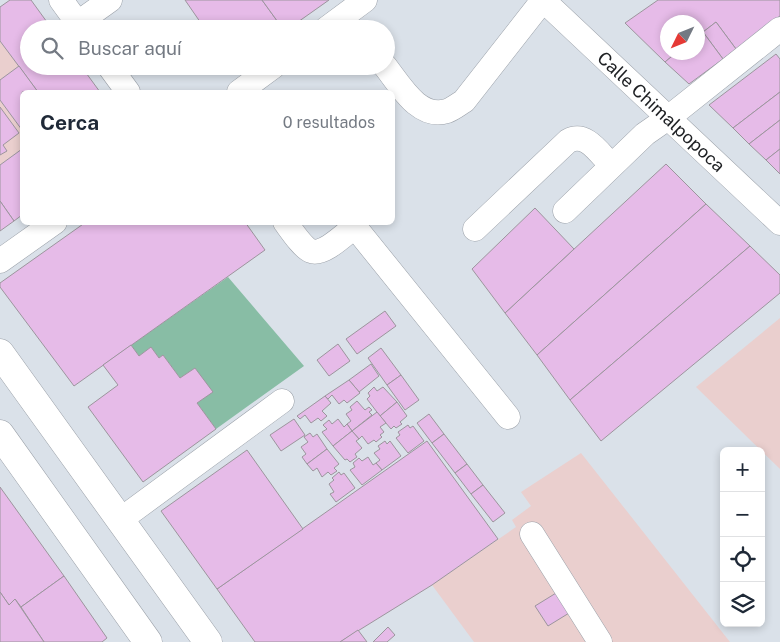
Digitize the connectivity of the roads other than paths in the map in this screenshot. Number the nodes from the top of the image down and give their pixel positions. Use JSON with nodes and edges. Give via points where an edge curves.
{"nodes":[{"id":1,"x":61,"y":0,"type":"edge"},
{"id":2,"x":110,"y":0,"type":"edge"},
{"id":3,"x":365,"y":0,"type":"edge"},
{"id":4,"x":543,"y":0,"type":"edge"},
{"id":5,"x":76,"y":20,"type":"edge"},
{"id":6,"x":87,"y":20,"type":"edge"},
{"id":7,"x":338,"y":20,"type":"edge"},
{"id":8,"x":780,"y":30,"type":"edge"},
{"id":9,"x":116,"y":75,"type":"edge"},
{"id":10,"x":262,"y":75,"type":"edge"},
{"id":11,"x":392,"y":75,"type":"edge"},
{"id":12,"x":127,"y":90,"type":"edge"},
{"id":13,"x":242,"y":90,"type":"edge"},
{"id":14,"x":668,"y":118,"type":"junction"},
{"id":15,"x":611,"y":165,"type":"junction"},
{"id":16,"x":565,"y":210,"type":"dead end"},
{"id":17,"x":780,"y":223,"type":"edge"},
{"id":18,"x":50,"y":225,"type":"edge"},
{"id":19,"x":287,"y":225,"type":"edge"},
{"id":20,"x":351,"y":225,"type":"edge"},
{"id":21,"x":353,"y":225,"type":"edge"},
{"id":22,"x":475,"y":229,"type":"dead end"},
{"id":23,"x":0,"y":261,"type":"edge"},
{"id":24,"x":0,"y":353,"type":"edge"},
{"id":25,"x":282,"y":401,"type":"dead end"},
{"id":26,"x":508,"y":417,"type":"dead end"},
{"id":27,"x":0,"y":434,"type":"edge"},
{"id":28,"x":120,"y":520,"type":"junction"},
{"id":29,"x":532,"y":534,"type":"dead end"},
{"id":30,"x":148,"y":642,"type":"edge"},
{"id":31,"x":208,"y":642,"type":"edge"},
{"id":32,"x":600,"y":642,"type":"edge"}],
"edges":[{"from":1,"to":5,"type":"street"},
{"from":2,"to":6,"type":"street"},
{"from":3,"to":7,"type":"street"},
{"from":4,"to":11,"type":"street","via":[[464,101],[447,111],[429,112],[412,101]]},
{"from":4,"to":14,"type":"street","name":"Calle Chimalpopoca"},
{"from":8,"to":14,"type":"street"},
{"from":9,"to":12,"type":"street"},
{"from":10,"to":13,"type":"street"},
{"from":14,"to":15,"type":"street"},
{"from":14,"to":17,"type":"street","name":"Calle Chimalpopoca"},
{"from":15,"to":16,"type":"street"},
{"from":15,"to":22,"type":"street","via":[[588,142],[574,137]]},
{"from":18,"to":23,"type":"street"},
{"from":19,"to":20,"type":"street","via":[[305,247],[318,252]]},
{"from":21,"to":26,"type":"street"},
{"from":24,"to":28,"type":"main road"},
{"from":25,"to":28,"type":"street"},
{"from":27,"to":30,"type":"main road"},
{"from":28,"to":31,"type":"main road"},
{"from":29,"to":32,"type":"street"}]}
